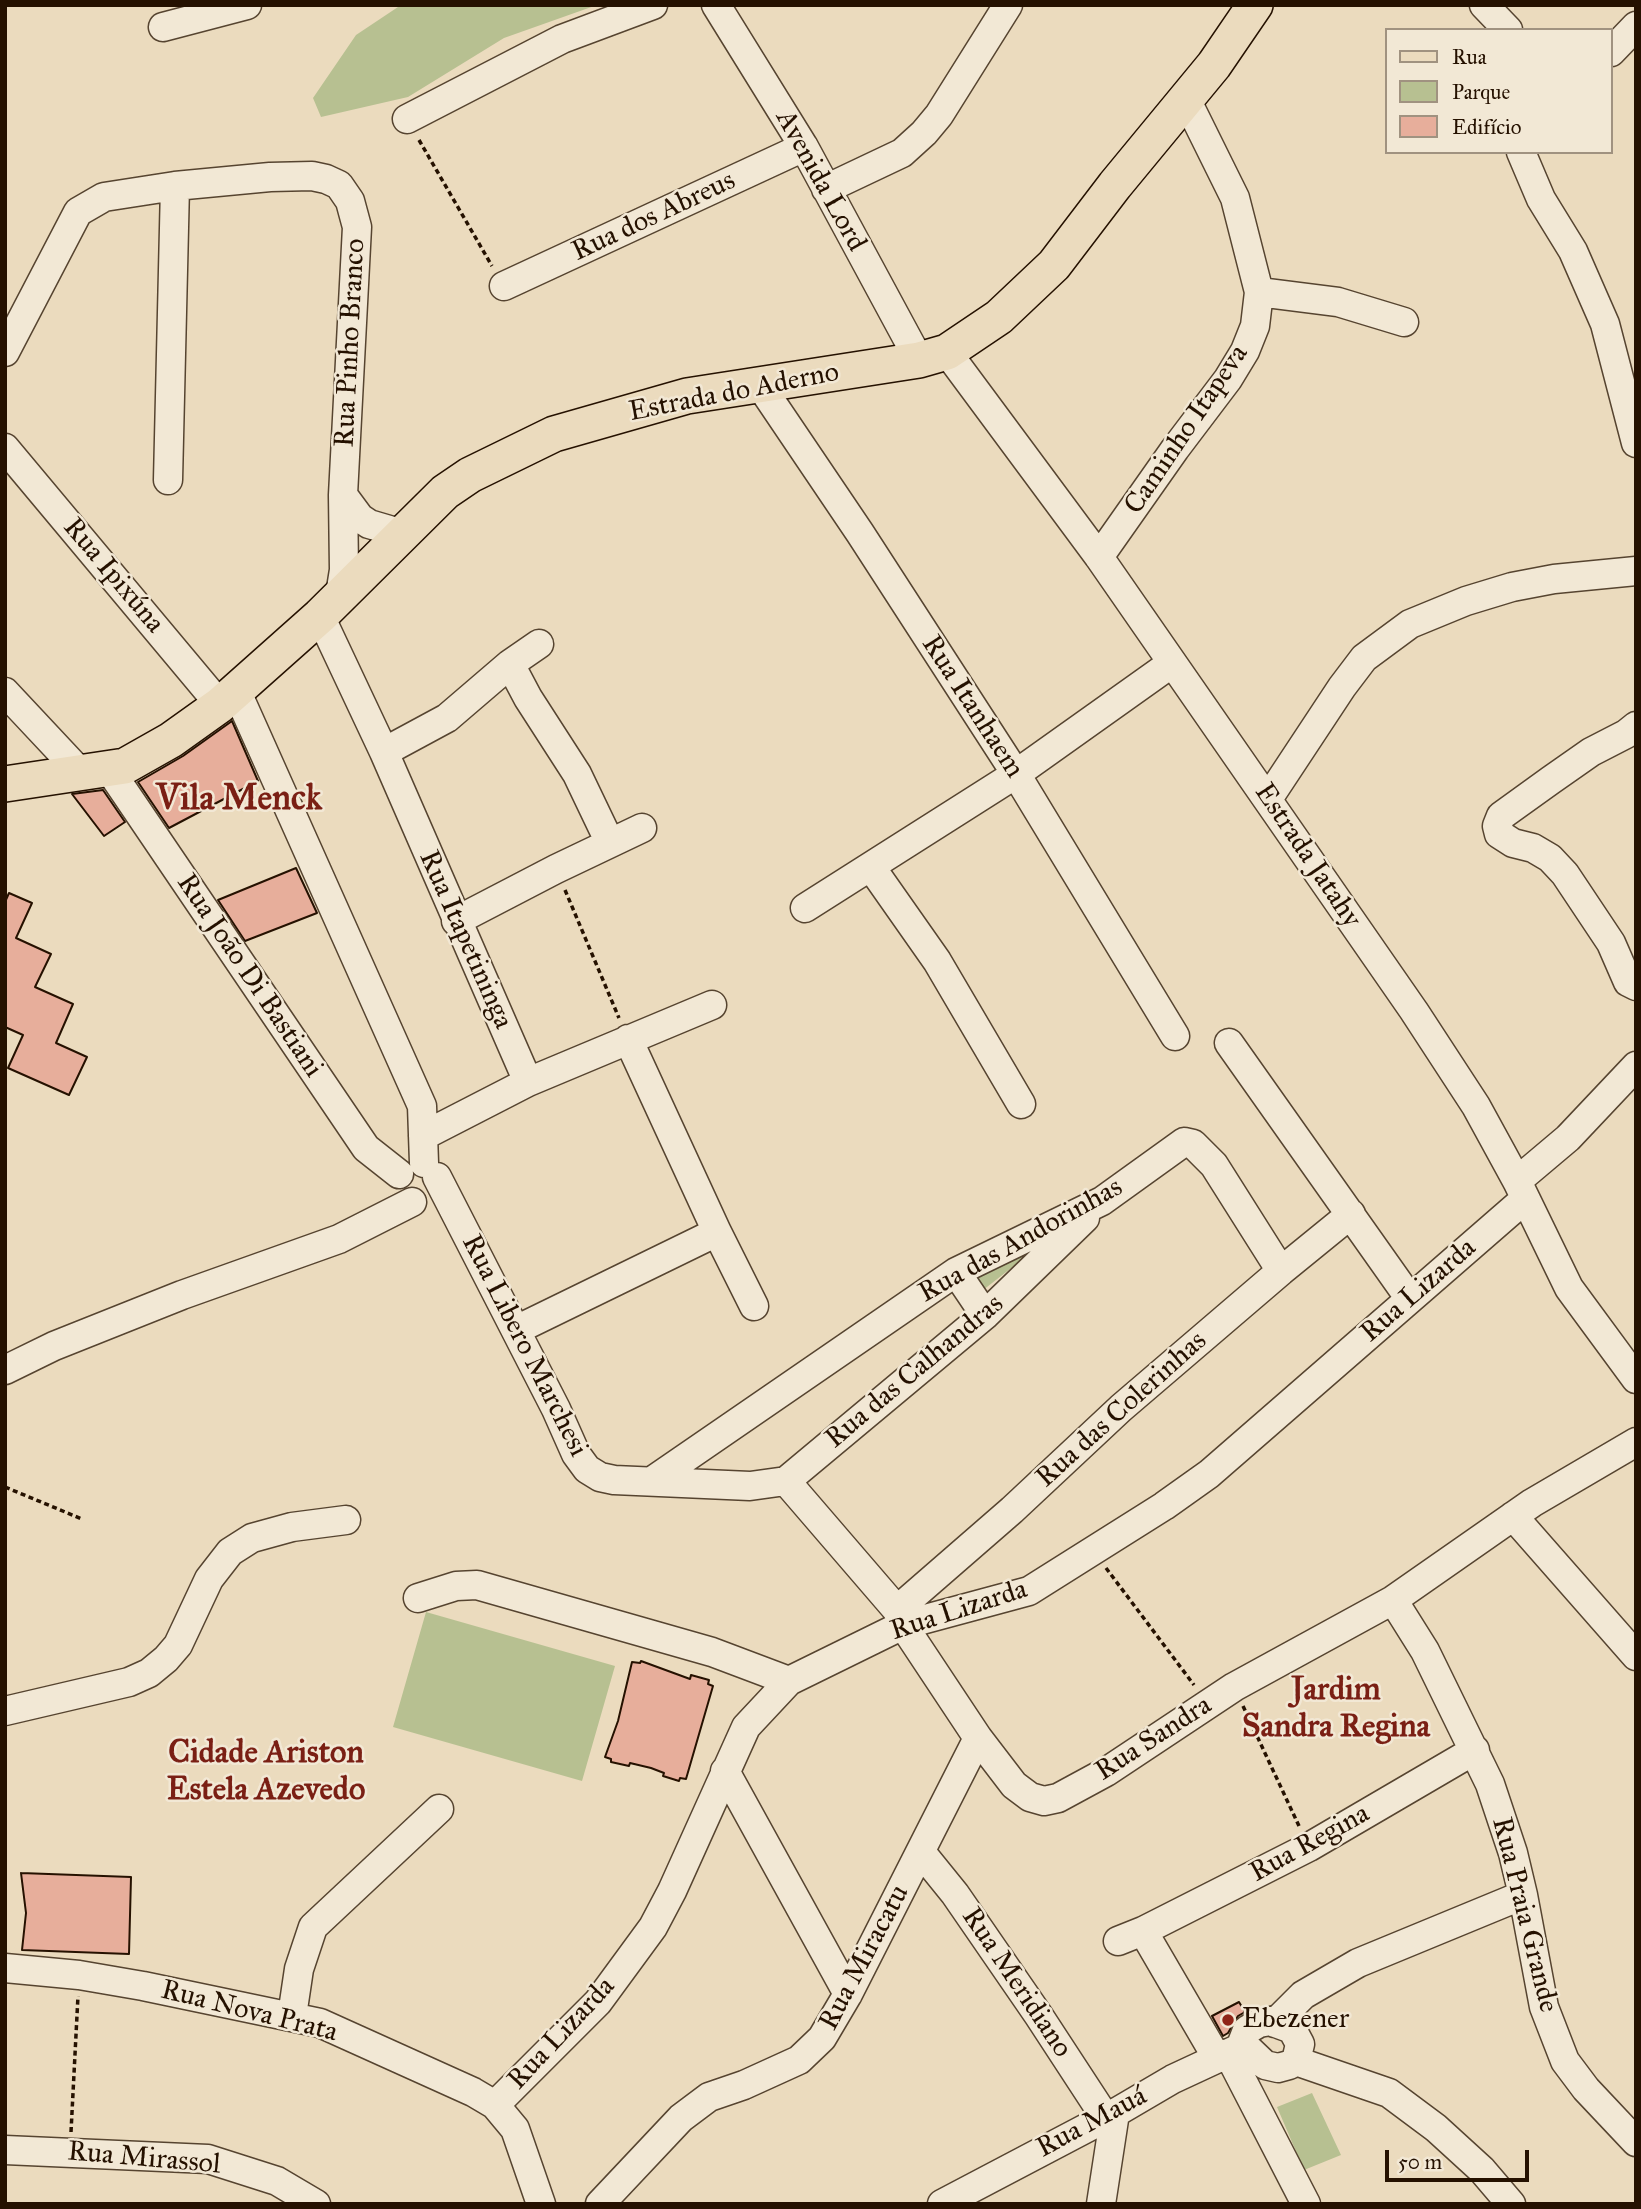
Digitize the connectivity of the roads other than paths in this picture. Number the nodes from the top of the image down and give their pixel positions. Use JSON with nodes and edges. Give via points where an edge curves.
{"nodes":[{"id":1,"x":247,"y":5,"type":"edge"},
{"id":2,"x":653,"y":5,"type":"edge"},
{"id":3,"x":716,"y":5,"type":"edge"},
{"id":4,"x":1008,"y":5,"type":"edge"},
{"id":5,"x":1255,"y":5,"type":"edge"},
{"id":6,"x":1484,"y":5,"type":"edge"},
{"id":7,"x":1636,"y":26,"type":"edge"},
{"id":8,"x":163,"y":27,"type":"dead end"},
{"id":9,"x":1506,"y":28,"type":"edge"},
{"id":10,"x":1613,"y":50,"type":"edge"},
{"id":11,"x":1187,"y":101,"type":"junction"},
{"id":12,"x":407,"y":119,"type":"road end"},
{"id":13,"x":804,"y":147,"type":"junction"},
{"id":14,"x":1522,"y":154,"type":"edge"},
{"id":15,"x":175,"y":186,"type":"junction"},
{"id":16,"x":827,"y":189,"type":"junction"},
{"id":17,"x":503,"y":286,"type":"road end"},
{"id":18,"x":1259,"y":292,"type":"junction"},
{"id":19,"x":1404,"y":322,"type":"dead end"},
{"id":20,"x":5,"y":352,"type":"edge"},
{"id":21,"x":933,"y":356,"type":"junction"},
{"id":22,"x":760,"y":384,"type":"junction"},
{"id":23,"x":1636,"y":443,"type":"edge"},
{"id":24,"x":5,"y":448,"type":"edge"},
{"id":25,"x":168,"y":480,"type":"dead end"},
{"id":26,"x":343,"y":495,"type":"junction"},
{"id":27,"x":403,"y":534,"type":"junction"},
{"id":28,"x":1099,"y":557,"type":"junction"},
{"id":29,"x":1636,"y":571,"type":"edge"},
{"id":30,"x":330,"y":606,"type":"junction"},
{"id":31,"x":539,"y":643,"type":"dead end"},
{"id":32,"x":1172,"y":663,"type":"junction"},
{"id":33,"x":510,"y":664,"type":"junction"},
{"id":34,"x":5,"y":692,"type":"edge"},
{"id":35,"x":228,"y":697,"type":"junction"},
{"id":36,"x":1632,"y":736,"type":"edge"},
{"id":37,"x":384,"y":752,"type":"junction"},
{"id":38,"x":94,"y":770,"type":"junction"},
{"id":39,"x":1016,"y":774,"type":"junction"},
{"id":40,"x":5,"y":784,"type":"edge"},
{"id":41,"x":1268,"y":799,"type":"junction"},
{"id":42,"x":642,"y":828,"type":"dead end"},
{"id":43,"x":610,"y":843,"type":"junction"},
{"id":44,"x":872,"y":867,"type":"junction"},
{"id":45,"x":805,"y":908,"type":"dead end"},
{"id":46,"x":456,"y":921,"type":"junction"},
{"id":47,"x":1636,"y":986,"type":"edge"},
{"id":48,"x":712,"y":1005,"type":"dead end"},
{"id":49,"x":1175,"y":1036,"type":"dead end"},
{"id":50,"x":628,"y":1039,"type":"junction"},
{"id":51,"x":1230,"y":1043,"type":"dead end"},
{"id":52,"x":1636,"y":1066,"type":"edge"},
{"id":53,"x":527,"y":1082,"type":"junction"},
{"id":54,"x":1021,"y":1104,"type":"dead end"},
{"id":55,"x":428,"y":1158,"type":"junction"},
{"id":56,"x":399,"y":1174,"type":"junction"},
{"id":57,"x":1521,"y":1190,"type":"junction"},
{"id":58,"x":1102,"y":1201,"type":"junction"},
{"id":59,"x":412,"y":1202,"type":"junction"},
{"id":60,"x":1351,"y":1214,"type":"junction"},
{"id":61,"x":717,"y":1232,"type":"junction"},
{"id":62,"x":1281,"y":1271,"type":"junction"},
{"id":63,"x":956,"y":1272,"type":"junction"},
{"id":64,"x":1410,"y":1298,"type":"junction"},
{"id":65,"x":754,"y":1306,"type":"dead end"},
{"id":66,"x":985,"y":1315,"type":"junction"},
{"id":67,"x":516,"y":1330,"type":"junction"},
{"id":68,"x":43,"y":1351,"type":"junction"},
{"id":69,"x":5,"y":1355,"type":"edge"},
{"id":70,"x":5,"y":1370,"type":"edge"},
{"id":71,"x":1636,"y":1379,"type":"edge"},
{"id":72,"x":1636,"y":1442,"type":"edge"},
{"id":73,"x":652,"y":1481,"type":"junction"},
{"id":74,"x":786,"y":1481,"type":"junction"},
{"id":75,"x":1513,"y":1516,"type":"junction"},
{"id":76,"x":346,"y":1520,"type":"dead end"},
{"id":77,"x":418,"y":1598,"type":"dead end"},
{"id":78,"x":1393,"y":1600,"type":"junction"},
{"id":79,"x":900,"y":1618,"type":"junction"},
{"id":80,"x":1636,"y":1656,"type":"edge"},
{"id":81,"x":789,"y":1681,"type":"junction"},
{"id":82,"x":5,"y":1711,"type":"edge"},
{"id":83,"x":978,"y":1738,"type":"junction"},
{"id":84,"x":1475,"y":1750,"type":"junction"},
{"id":85,"x":725,"y":1770,"type":"junction"},
{"id":86,"x":439,"y":1809,"type":"dead end"},
{"id":87,"x":921,"y":1852,"type":"junction"},
{"id":88,"x":1523,"y":1895,"type":"junction"},
{"id":89,"x":5,"y":1968,"type":"edge"},
{"id":90,"x":848,"y":1994,"type":"junction"},
{"id":91,"x":292,"y":2016,"type":"junction"},
{"id":92,"x":1275,"y":2023,"type":"junction"},
{"id":93,"x":1230,"y":2053,"type":"junction"},
{"id":94,"x":1296,"y":2061,"type":"junction"},
{"id":95,"x":495,"y":2105,"type":"junction"},
{"id":96,"x":1110,"y":2115,"type":"junction"},
{"id":97,"x":1636,"y":2141,"type":"edge"},
{"id":98,"x":5,"y":2150,"type":"edge"},
{"id":99,"x":316,"y":2204,"type":"edge"},
{"id":100,"x":541,"y":2204,"type":"edge"},
{"id":101,"x":600,"y":2204,"type":"edge"},
{"id":102,"x":942,"y":2204,"type":"edge"},
{"id":103,"x":1101,"y":2204,"type":"edge"},
{"id":104,"x":1306,"y":2204,"type":"edge"},
{"id":105,"x":1511,"y":2204,"type":"edge"}],
"edges":[{"from":1,"to":8,"type":"street"},
{"from":2,"to":12,"type":"street","via":[[562,39]]},
{"from":3,"to":13,"type":"street","name":"Avenida Lord"},
{"from":4,"to":16,"type":"street","via":[[924,133],[902,153]]},
{"from":5,"to":11,"type":"main road","name":"Estrada do Aderno"},
{"from":6,"to":9,"type":"street"},
{"from":7,"to":10,"type":"street"},
{"from":11,"to":18,"type":"street","name":"Caminho Itapeva","via":[[1235,198]]},
{"from":11,"to":21,"type":"main road","name":"Estrada do Aderno","via":[[1054,265],[999,317]]},
{"from":13,"to":16,"type":"street","name":"Avenida Lord"},
{"from":13,"to":17,"type":"street","name":"Rua dos Abreus"},
{"from":14,"to":23,"type":"street","via":[[1605,324]]},
{"from":15,"to":20,"type":"street","name":"Rua Pinho Branco","via":[[104,197],[78,212]]},
{"from":15,"to":25,"type":"street"},
{"from":15,"to":26,"type":"street","name":"Rua Pinho Branco","via":[[312,176],[339,186],[350,201],[357,227]]},
{"from":16,"to":21,"type":"street","name":"Avenida Lord"},
{"from":18,"to":19,"type":"street","via":[[1326,300]]},
{"from":18,"to":28,"type":"street","name":"Caminho Itapeva","via":[[1255,326],[1245,351]]},
{"from":21,"to":22,"type":"main road","name":"Estrada do Aderno"},
{"from":21,"to":28,"type":"street","name":"Estrada Jatahy"},
{"from":22,"to":27,"type":"main road","name":"Estrada do Aderno","via":[[687,397],[554,434],[470,475],[445,492]]},
{"from":22,"to":39,"type":"street","name":"Rua Itanhaem"},
{"from":24,"to":35,"type":"street","name":"Rua Ipixúna"},
{"from":26,"to":27,"type":"street","via":[[369,524]]},
{"from":26,"to":30,"type":"street","name":"Rua Pinho Branco","via":[[344,570]]},
{"from":27,"to":30,"type":"main road","name":"Estrada do Aderno"},
{"from":28,"to":32,"type":"street","name":"Estrada Jatahy"},
{"from":29,"to":41,"type":"street","via":[[1512,587],[1410,624],[1364,658]]},
{"from":30,"to":35,"type":"main road","name":"Estrada do Aderno"},
{"from":30,"to":37,"type":"street","name":"Rua Itapetininga"},
{"from":31,"to":33,"type":"street"},
{"from":32,"to":39,"type":"street"},
{"from":32,"to":41,"type":"street","name":"Estrada Jatahy"},
{"from":33,"to":37,"type":"street","via":[[447,718]]},
{"from":33,"to":43,"type":"street","via":[[577,774]]},
{"from":34,"to":38,"type":"street","name":"Rua João Di Bastiani"},
{"from":35,"to":38,"type":"main road","name":"Estrada do Aderno","via":[[171,740],[125,765]]},
{"from":35,"to":55,"type":"street","name":"Rua Libero Marchesi","via":[[422,1106]]},
{"from":36,"to":47,"type":"street","via":[[1591,752],[1501,816],[1497,830],[1513,843],[1549,858],[1565,874],[1611,943],[1628,982]]},
{"from":37,"to":46,"type":"street","name":"Rua Itapetininga"},
{"from":38,"to":40,"type":"main road","name":"Estrada do Aderno"},
{"from":38,"to":56,"type":"street","name":"Rua João Di Bastiani","via":[[366,1148]]},
{"from":39,"to":44,"type":"street"},
{"from":39,"to":49,"type":"street","name":"Rua Itanhaem"},
{"from":41,"to":57,"type":"street","name":"Estrada Jatahy","via":[[1476,1106]]},
{"from":42,"to":43,"type":"street"},
{"from":43,"to":46,"type":"street"},
{"from":44,"to":45,"type":"street"},
{"from":44,"to":54,"type":"street","via":[[937,961]]},
{"from":46,"to":53,"type":"street","name":"Rua Itapetininga"},
{"from":48,"to":50,"type":"street"},
{"from":50,"to":53,"type":"street"},
{"from":50,"to":61,"type":"street"},
{"from":51,"to":60,"type":"street"},
{"from":52,"to":57,"type":"street","name":"Rua Lizarda"},
{"from":53,"to":55,"type":"street"},
{"from":55,"to":56,"type":"street","via":[[407,1165]]},
{"from":55,"to":59,"type":"street","via":[[437,1189],[430,1199]]},
{"from":55,"to":67,"type":"street","name":"Rua Libero Marchesi"},
{"from":56,"to":59,"type":"street","via":[[398,1187]]},
{"from":57,"to":64,"type":"street","name":"Rua Lizarda"},
{"from":57,"to":71,"type":"street","name":"Estrada Jatahy","via":[[1569,1288]]},
{"from":58,"to":62,"type":"street","name":"Rua das Andorinhas","via":[[1174,1148],[1193,1143],[1214,1165]]},
{"from":58,"to":63,"type":"street","name":"Rua das Andorinhas"},
{"from":58,"to":66,"type":"street","name":"Rua das Calhandras"},
{"from":59,"to":68,"type":"street","via":[[339,1239],[182,1294]]},
{"from":60,"to":62,"type":"street","name":"Rua das Colerinhas"},
{"from":60,"to":64,"type":"street"},
{"from":61,"to":65,"type":"street"},
{"from":61,"to":67,"type":"street"},
{"from":62,"to":79,"type":"street","name":"Rua das Colerinhas","via":[[1121,1408]]},
{"from":63,"to":66,"type":"street"},
{"from":63,"to":73,"type":"street","name":"Rua das Andorinhas"},
{"from":64,"to":79,"type":"street","name":"Rua Lizarda","via":[[1209,1474],[1030,1591]]},
{"from":66,"to":74,"type":"street","name":"Rua das Calhandras"},
{"from":67,"to":73,"type":"street","name":"Rua Libero Marchesi","via":[[587,1469],[600,1477]]},
{"from":68,"to":69,"type":"street"},
{"from":68,"to":70,"type":"street"},
{"from":72,"to":75,"type":"street","name":"Rua Sandra"},
{"from":73,"to":74,"type":"street","name":"Rua Libero Marchesi","via":[[750,1486]]},
{"from":74,"to":79,"type":"street"},
{"from":75,"to":78,"type":"street","name":"Rua Sandra"},
{"from":75,"to":80,"type":"street"},
{"from":76,"to":82,"type":"street","via":[[252,1538],[230,1552],[209,1579],[178,1644],[149,1673],[129,1682]]},
{"from":77,"to":81,"type":"street","via":[[456,1586],[477,1585],[712,1652]]},
{"from":78,"to":83,"type":"street","name":"Rua Sandra","via":[[1234,1687],[1106,1772],[1058,1798],[1030,1797],[1014,1785]]},
{"from":78,"to":84,"type":"street","name":"Rua Praia Grande","via":[[1425,1651]]},
{"from":79,"to":81,"type":"street","name":"Rua Lizarda"},
{"from":79,"to":83,"type":"street","name":"Rua Sandra"},
{"from":81,"to":85,"type":"street","name":"Rua Lizarda","via":[[746,1727]]},
{"from":83,"to":87,"type":"street","name":"Rua Miracatu"},
{"from":84,"to":88,"type":"street","name":"Rua Praia Grande","via":[[1502,1819]]},
{"from":84,"to":93,"type":"street","name":"Rua Regina","via":[[1308,1847],[1130,1936]]},
{"from":85,"to":90,"type":"street"},
{"from":85,"to":95,"type":"street","name":"Rua Lizarda","via":[[653,1927],[598,2002]]},
{"from":86,"to":91,"type":"street","via":[[313,1927],[299,1969]]},
{"from":87,"to":90,"type":"street","name":"Rua Miracatu"},
{"from":87,"to":96,"type":"street","name":"Rua Meridiano"},
{"from":88,"to":92,"type":"street","via":[[1358,1963],[1303,1995]]},
{"from":88,"to":97,"type":"street","name":"Rua Praia Grande","via":[[1544,2007],[1565,2062]]},
{"from":89,"to":91,"type":"street","name":"Rua Nova Prata","via":[[79,1975]]},
{"from":90,"to":101,"type":"street","name":"Rua Miracatu","via":[[822,2038],[799,2060],[709,2097],[681,2118]]},
{"from":91,"to":95,"type":"street","name":"Rua Nova Prata","via":[[320,2023]]},
{"from":92,"to":93,"type":"street","via":[[1259,2023],[1247,2030],[1242,2043]]},
{"from":92,"to":94,"type":"street","via":[[1292,2029],[1300,2044]]},
{"from":93,"to":94,"type":"street","via":[[1278,2068]]},
{"from":93,"to":96,"type":"street","name":"Rua Mauá"},
{"from":93,"to":104,"type":"street","name":"Rua Regina"},
{"from":94,"to":105,"type":"street","via":[[1389,2093],[1436,2127]]},
{"from":95,"to":100,"type":"street","name":"Rua Nova Prata","via":[[515,2129]]},
{"from":96,"to":102,"type":"street","name":"Rua Mauá"},
{"from":96,"to":103,"type":"street"},
{"from":98,"to":99,"type":"street","name":"Rua Mirassol","via":[[208,2159],[277,2181]]}]}
